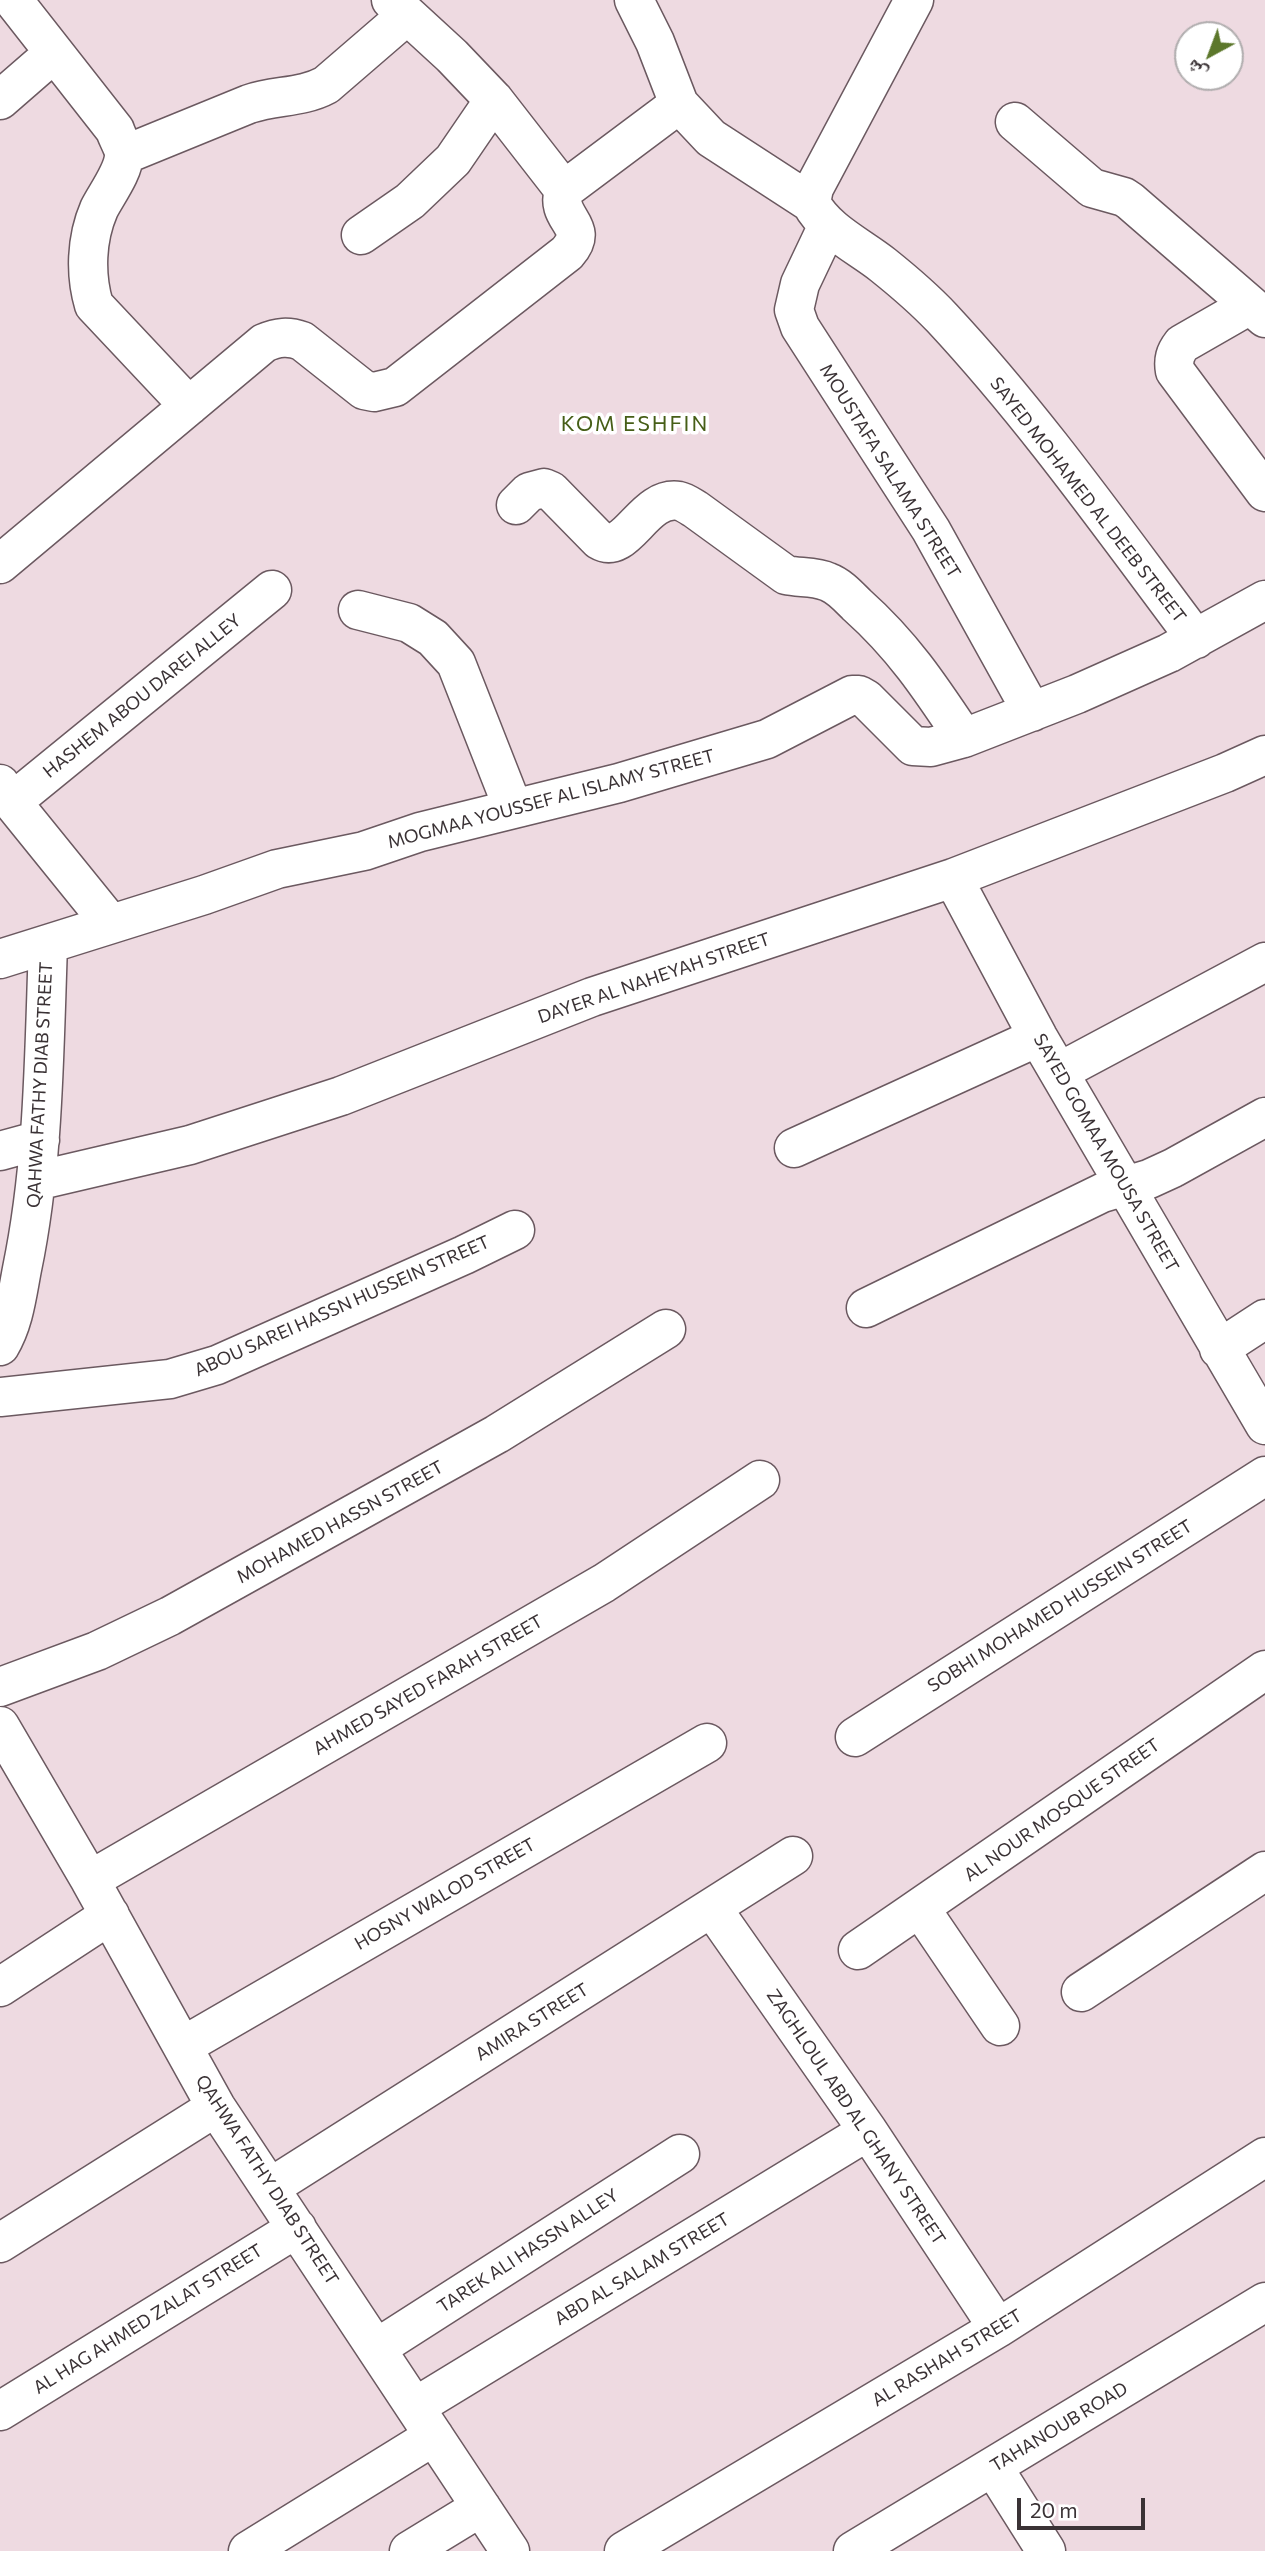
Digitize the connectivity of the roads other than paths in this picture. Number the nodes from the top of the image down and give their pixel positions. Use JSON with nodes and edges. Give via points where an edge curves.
{"nodes":[{"id":1,"x":13,"y":0,"type":"edge"},
{"id":2,"x":634,"y":0,"type":"edge"},
{"id":3,"x":914,"y":0,"type":"edge"},
{"id":4,"x":399,"y":8,"type":"edge"},
{"id":5,"x":54,"y":53,"type":"junction"},
{"id":6,"x":0,"y":100,"type":"edge"},
{"id":7,"x":494,"y":100,"type":"junction"},
{"id":8,"x":679,"y":104,"type":"junction"},
{"id":9,"x":1015,"y":122,"type":"dead end"},
{"id":10,"x":124,"y":155,"type":"junction"},
{"id":11,"x":564,"y":190,"type":"junction"},
{"id":12,"x":819,"y":214,"type":"junction"},
{"id":13,"x":360,"y":235,"type":"dead end"},
{"id":14,"x":1257,"y":312,"type":"edge"},
{"id":15,"x":189,"y":406,"type":"junction"},
{"id":16,"x":1265,"y":492,"type":"edge"},
{"id":17,"x":516,"y":505,"type":"dead end"},
{"id":18,"x":0,"y":564,"type":"edge"},
{"id":19,"x":271,"y":590,"type":"dead end"},
{"id":20,"x":1265,"y":600,"type":"edge"},
{"id":21,"x":358,"y":610,"type":"dead end"},
{"id":22,"x":1196,"y":639,"type":"junction"},
{"id":23,"x":1032,"y":712,"type":"junction"},
{"id":24,"x":964,"y":738,"type":"junction"},
{"id":25,"x":1265,"y":755,"type":"edge"},
{"id":26,"x":6,"y":793,"type":"edge"},
{"id":27,"x":513,"y":808,"type":"junction"},
{"id":28,"x":953,"y":878,"type":"junction"},
{"id":29,"x":110,"y":923,"type":"junction"},
{"id":30,"x":48,"y":945,"type":"junction"},
{"id":31,"x":0,"y":959,"type":"edge"},
{"id":32,"x":1265,"y":962,"type":"edge"},
{"id":33,"x":1038,"y":1037,"type":"junction"},
{"id":34,"x":1059,"y":1072,"type":"junction"},
{"id":35,"x":1265,"y":1117,"type":"edge"},
{"id":36,"x":40,"y":1140,"type":"junction"},
{"id":37,"x":794,"y":1148,"type":"dead end"},
{"id":38,"x":0,"y":1151,"type":"edge"},
{"id":39,"x":36,"y":1181,"type":"junction"},
{"id":40,"x":1125,"y":1186,"type":"junction"},
{"id":41,"x":515,"y":1230,"type":"dead end"},
{"id":42,"x":866,"y":1308,"type":"dead end"},
{"id":43,"x":1265,"y":1319,"type":"edge"},
{"id":44,"x":4,"y":1325,"type":"edge"},
{"id":45,"x":666,"y":1329,"type":"dead end"},
{"id":46,"x":1219,"y":1349,"type":"junction"},
{"id":47,"x":0,"y":1397,"type":"edge"},
{"id":48,"x":1265,"y":1425,"type":"edge"},
{"id":49,"x":1265,"y":1476,"type":"edge"},
{"id":50,"x":760,"y":1480,"type":"dead end"},
{"id":51,"x":1265,"y":1670,"type":"edge"},
{"id":52,"x":0,"y":1687,"type":"edge"},
{"id":53,"x":855,"y":1737,"type":"dead end"},
{"id":54,"x":706,"y":1742,"type":"dead end"},
{"id":55,"x":4,"y":1744,"type":"edge"},
{"id":56,"x":793,"y":1856,"type":"dead end"},
{"id":57,"x":1265,"y":1871,"type":"edge"},
{"id":58,"x":90,"y":1880,"type":"junction"},
{"id":59,"x":712,"y":1908,"type":"junction"},
{"id":60,"x":920,"y":1908,"type":"junction"},
{"id":61,"x":110,"y":1915,"type":"junction"},
{"id":62,"x":858,"y":1950,"type":"dead end"},
{"id":63,"x":0,"y":1987,"type":"edge"},
{"id":64,"x":1081,"y":1992,"type":"dead end"},
{"id":65,"x":1000,"y":2026,"type":"dead end"},
{"id":66,"x":183,"y":2046,"type":"junction"},
{"id":67,"x":216,"y":2107,"type":"junction"},
{"id":68,"x":869,"y":2131,"type":"junction"},
{"id":69,"x":680,"y":2154,"type":"dead end"},
{"id":70,"x":1265,"y":2157,"type":"edge"},
{"id":71,"x":271,"y":2187,"type":"junction"},
{"id":72,"x":297,"y":2228,"type":"junction"},
{"id":73,"x":0,"y":2243,"type":"edge"},
{"id":74,"x":1263,"y":2306,"type":"edge"},
{"id":75,"x":998,"y":2328,"type":"junction"},
{"id":76,"x":377,"y":2348,"type":"junction"},
{"id":77,"x":0,"y":2410,"type":"edge"},
{"id":78,"x":425,"y":2421,"type":"junction"},
{"id":79,"x":993,"y":2467,"type":"junction"},
{"id":80,"x":481,"y":2507,"type":"junction"},
{"id":81,"x":248,"y":2551,"type":"edge"},
{"id":82,"x":409,"y":2551,"type":"edge"},
{"id":83,"x":509,"y":2551,"type":"edge"},
{"id":84,"x":624,"y":2551,"type":"edge"},
{"id":85,"x":855,"y":2551,"type":"edge"},
{"id":86,"x":1046,"y":2551,"type":"edge"}],
"edges":[{"from":1,"to":5,"type":"street"},
{"from":2,"to":8,"type":"street"},
{"from":3,"to":12,"type":"street","via":[[814,188]]},
{"from":4,"to":7,"type":"street"},
{"from":4,"to":10,"type":"street","via":[[326,85],[312,93],[263,99],[232,109]]},
{"from":5,"to":6,"type":"street"},
{"from":5,"to":10,"type":"street","via":[[115,130]]},
{"from":7,"to":11,"type":"street"},
{"from":7,"to":13,"type":"street","via":[[453,160],[410,201]]},
{"from":8,"to":11,"type":"street"},
{"from":8,"to":12,"type":"street","name":"SAYED MOHAMED AL DEEB STREET","via":[[711,138]]},
{"from":9,"to":14,"type":"street","via":[[1092,188],[1130,201]]},
{"from":10,"to":15,"type":"street","via":[[92,231],[89,287],[94,306]]},
{"from":11,"to":15,"type":"street","via":[[562,208],[577,231],[573,246],[395,387],[364,390],[302,341],[276,337]]},
{"from":12,"to":22,"type":"street","name":"SAYED MOHAMED AL DEEB STREET","via":[[940,317],[1034,426]]},
{"from":12,"to":23,"type":"street","name":"MOUSTAFA SALAMA STREET","via":[[794,310],[800,327],[930,530]]},
{"from":14,"to":16,"type":"street","via":[[1182,344],[1174,362],[1175,371]]},
{"from":15,"to":18,"type":"street"},
{"from":17,"to":24,"type":"street","via":[[528,492],[551,491],[607,544],[615,544],[661,503],[679,501],[695,509],[786,575],[838,587],[911,660]]},
{"from":19,"to":26,"type":"street","name":"HASHEM ABOU DAREI ALLEY"},
{"from":20,"to":22,"type":"street","name":"MOGMAA YOUSSEF AL ISLAMY STREET"},
{"from":21,"to":27,"type":"street","via":[[409,623],[433,638],[456,663]]},
{"from":22,"to":23,"type":"street","name":"MOGMAA YOUSSEF AL ISLAMY STREET"},
{"from":23,"to":24,"type":"street","name":"MOGMAA YOUSSEF AL ISLAMY STREET"},
{"from":24,"to":27,"type":"street","name":"MOGMAA YOUSSEF AL ISLAMY STREET","via":[[931,747],[913,746],[866,699],[852,695],[767,739],[619,783]]},
{"from":25,"to":28,"type":"street","name":"DAYER AL NAHEYAH STREET"},
{"from":26,"to":29,"type":"street"},
{"from":27,"to":29,"type":"street","name":"MOGMAA YOUSSEF AL ISLAMY STREET","via":[[364,851],[277,869]]},
{"from":28,"to":33,"type":"street","name":"SAYED GOMAA MOUSA STREET"},
{"from":28,"to":39,"type":"street","name":"DAYER AL NAHEYAH STREET","via":[[592,997],[341,1096],[190,1145]]},
{"from":29,"to":30,"type":"street","name":"MOGMAA YOUSSEF AL ISLAMY STREET"},
{"from":30,"to":31,"type":"street","name":"MOGMAA YOUSSEF AL ISLAMY STREET"},
{"from":30,"to":36,"type":"street","name":"QAHWA FATHY DIAB STREET"},
{"from":32,"to":34,"type":"street"},
{"from":33,"to":34,"type":"street","name":"SAYED GOMAA MOUSA STREET"},
{"from":33,"to":37,"type":"street"},
{"from":34,"to":40,"type":"street","name":"SAYED GOMAA MOUSA STREET"},
{"from":35,"to":40,"type":"street","via":[[1173,1168]]},
{"from":36,"to":38,"type":"street"},
{"from":36,"to":39,"type":"street","name":"QAHWA FATHY DIAB STREET"},
{"from":39,"to":44,"type":"street","name":"QAHWA FATHY DIAB STREET","via":[[30,1234]]},
{"from":40,"to":42,"type":"street"},
{"from":40,"to":46,"type":"street","name":"SAYED GOMAA MOUSA STREET"},
{"from":41,"to":47,"type":"street","name":"ABOU SAREI HASSN HUSSEIN STREET","via":[[217,1365],[170,1379]]},
{"from":43,"to":46,"type":"street"},
{"from":45,"to":52,"type":"street","name":"MOHAMED HASSN STREET","via":[[497,1434],[170,1616],[97,1651]]},
{"from":46,"to":48,"type":"street","name":"SAYED GOMAA MOUSA STREET"},
{"from":49,"to":53,"type":"street","name":"SOBHI MOHAMED HUSSEIN STREET"},
{"from":50,"to":58,"type":"street","name":"AHMED SAYED FARAH STREET","via":[[604,1583]]},
{"from":51,"to":60,"type":"street","name":"AL NOUR MOSQUE STREET"},
{"from":54,"to":66,"type":"street","name":"HOSNY WALOD STREET"},
{"from":55,"to":58,"type":"street","name":"QAHWA FATHY DIAB STREET"},
{"from":56,"to":59,"type":"street","name":"AMIRA STREET"},
{"from":57,"to":64,"type":"street"},
{"from":58,"to":61,"type":"street","name":"QAHWA FATHY DIAB STREET"},
{"from":59,"to":68,"type":"street","name":"ZAGHLOUL ABD AL GHANY STREET"},
{"from":59,"to":71,"type":"street","name":"AMIRA STREET"},
{"from":60,"to":62,"type":"street","name":"AL NOUR MOSQUE STREET"},
{"from":60,"to":65,"type":"street"},
{"from":61,"to":63,"type":"street"},
{"from":61,"to":66,"type":"street","name":"QAHWA FATHY DIAB STREET"},
{"from":66,"to":67,"type":"street","name":"QAHWA FATHY DIAB STREET"},
{"from":67,"to":71,"type":"street","name":"QAHWA FATHY DIAB STREET"},
{"from":67,"to":73,"type":"street"},
{"from":68,"to":75,"type":"street","name":"ZAGHLOUL ABD AL GHANY STREET"},
{"from":68,"to":78,"type":"street","name":"ABD AL SALAM STREET"},
{"from":69,"to":76,"type":"street","name":"TAREK ALI HASSN ALLEY"},
{"from":70,"to":75,"type":"street","name":"AL RASHAH STREET"},
{"from":71,"to":72,"type":"street","name":"QAHWA FATHY DIAB STREET"},
{"from":72,"to":76,"type":"street","name":"QAHWA FATHY DIAB STREET"},
{"from":72,"to":77,"type":"street","name":"AL HAG AHMED ZALAT STREET"},
{"from":74,"to":79,"type":"street","name":"TAHANOUB ROAD"},
{"from":75,"to":84,"type":"street","name":"AL RASHAH STREET"},
{"from":76,"to":78,"type":"street","name":"QAHWA FATHY DIAB STREET"},
{"from":78,"to":80,"type":"street","name":"QAHWA FATHY DIAB STREET"},
{"from":78,"to":81,"type":"street","name":"ABD AL SALAM STREET"},
{"from":79,"to":85,"type":"street","name":"TAHANOUB ROAD"},
{"from":79,"to":86,"type":"street"},
{"from":80,"to":82,"type":"street"},
{"from":80,"to":83,"type":"street","name":"QAHWA FATHY DIAB STREET"}]}
